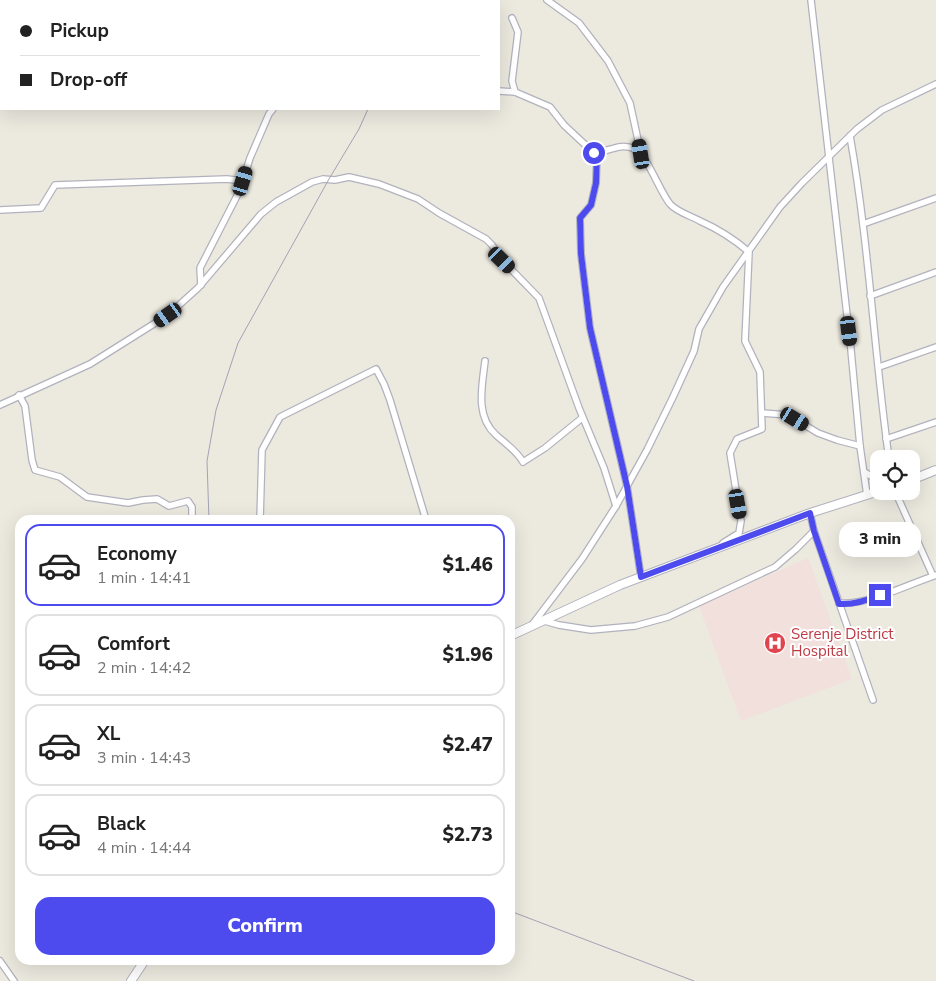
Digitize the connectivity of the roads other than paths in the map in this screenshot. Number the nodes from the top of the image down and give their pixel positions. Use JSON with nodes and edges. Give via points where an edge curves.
{"nodes":[{"id":1,"x":547,"y":0,"type":"edge"},
{"id":2,"x":811,"y":0,"type":"edge"},
{"id":3,"x":512,"y":18,"type":"dead end"},
{"id":4,"x":936,"y":84,"type":"edge"},
{"id":5,"x":500,"y":91,"type":"edge"},
{"id":6,"x":515,"y":92,"type":"junction"},
{"id":7,"x":272,"y":110,"type":"edge"},
{"id":8,"x":850,"y":136,"type":"junction"},
{"id":9,"x":597,"y":153,"type":"junction"},
{"id":10,"x":641,"y":154,"type":"junction"},
{"id":11,"x":828,"y":156,"type":"junction"},
{"id":12,"x":243,"y":181,"type":"junction"},
{"id":13,"x":936,"y":198,"type":"edge"},
{"id":14,"x":0,"y":210,"type":"edge"},
{"id":15,"x":863,"y":224,"type":"junction"},
{"id":16,"x":749,"y":252,"type":"junction"},
{"id":17,"x":936,"y":272,"type":"edge"},
{"id":18,"x":201,"y":285,"type":"junction"},
{"id":19,"x":870,"y":296,"type":"junction"},
{"id":20,"x":936,"y":347,"type":"edge"},
{"id":21,"x":485,"y":362,"type":"dead end"},
{"id":22,"x":879,"y":366,"type":"junction"},
{"id":23,"x":19,"y":396,"type":"junction"},
{"id":24,"x":0,"y":405,"type":"edge"},
{"id":25,"x":762,"y":413,"type":"junction"},
{"id":26,"x":582,"y":418,"type":"junction"},
{"id":27,"x":936,"y":422,"type":"edge"},
{"id":28,"x":886,"y":439,"type":"junction"},
{"id":29,"x":860,"y":446,"type":"junction"},
{"id":30,"x":888,"y":450,"type":"edge"},
{"id":31,"x":936,"y":470,"type":"edge"},
{"id":32,"x":864,"y":472,"type":"junction"},
{"id":33,"x":870,"y":475,"type":"edge"},
{"id":34,"x":920,"y":476,"type":"edge"},
{"id":35,"x":627,"y":486,"type":"junction"},
{"id":36,"x":870,"y":494,"type":"edge"},
{"id":37,"x":867,"y":495,"type":"junction"},
{"id":38,"x":899,"y":500,"type":"edge"},
{"id":39,"x":616,"y":506,"type":"junction"},
{"id":40,"x":810,"y":513,"type":"junction"},
{"id":41,"x":192,"y":515,"type":"edge"},
{"id":42,"x":260,"y":515,"type":"edge"},
{"id":43,"x":424,"y":515,"type":"edge"},
{"id":44,"x":814,"y":531,"type":"junction"},
{"id":45,"x":706,"y":553,"type":"junction"},
{"id":46,"x":935,"y":575,"type":"edge"},
{"id":47,"x":641,"y":577,"type":"junction"},
{"id":48,"x":839,"y":604,"type":"junction"},
{"id":49,"x":542,"y":620,"type":"junction"},
{"id":50,"x":532,"y":625,"type":"junction"},
{"id":51,"x":515,"y":634,"type":"edge"},
{"id":52,"x":872,"y":700,"type":"dead end"},
{"id":53,"x":0,"y":961,"type":"edge"},
{"id":54,"x":142,"y":965,"type":"edge"},
{"id":55,"x":14,"y":981,"type":"edge"},
{"id":56,"x":131,"y":981,"type":"edge"}],
"edges":[{"from":1,"to":10,"type":"street","via":[[579,23],[608,61],[630,104]]},
{"from":2,"to":11,"type":"street"},
{"from":3,"to":6,"type":"street","via":[[518,32],[512,81]]},
{"from":4,"to":8,"type":"street","via":[[882,110]]},
{"from":5,"to":6,"type":"street"},
{"from":6,"to":9,"type":"street","via":[[550,107],[564,125]]},
{"from":7,"to":12,"type":"street"},
{"from":8,"to":11,"type":"street"},
{"from":8,"to":15,"type":"street"},
{"from":9,"to":10,"type":"street","via":[[622,146]]},
{"from":9,"to":35,"type":"street","via":[[591,205],[580,218],[581,254],[590,328]]},
{"from":10,"to":16,"type":"street","via":[[674,208],[728,236]]},
{"from":11,"to":16,"type":"street","via":[[780,207]]},
{"from":11,"to":29,"type":"street"},
{"from":12,"to":14,"type":"street","via":[[55,185],[41,208]]},
{"from":12,"to":18,"type":"street","via":[[200,268]]},
{"from":13,"to":15,"type":"street"},
{"from":15,"to":19,"type":"street"},
{"from":16,"to":25,"type":"street","via":[[745,341],[760,372]]},
{"from":16,"to":35,"type":"street","via":[[723,287],[699,329],[683,376]]},
{"from":17,"to":19,"type":"street"},
{"from":18,"to":23,"type":"street","via":[[168,315],[90,364]]},
{"from":18,"to":26,"type":"street","via":[[261,214],[300,187],[322,179],[349,177],[379,184],[418,199],[486,239],[539,298]]},
{"from":19,"to":22,"type":"street"},
{"from":20,"to":22,"type":"street"},
{"from":21,"to":26,"type":"street","via":[[481,407],[484,419],[523,462]]},
{"from":22,"to":28,"type":"street"},
{"from":23,"to":24,"type":"street"},
{"from":23,"to":41,"type":"street","via":[[25,406],[35,470],[60,477],[87,497],[128,503],[157,500],[169,506],[188,501]]},
{"from":25,"to":29,"type":"street","via":[[788,416],[818,433]]},
{"from":25,"to":45,"type":"street","via":[[762,429],[737,439],[730,453],[741,522],[739,533]]},
{"from":26,"to":39,"type":"street","via":[[604,468]]},
{"from":27,"to":28,"type":"street"},
{"from":28,"to":30,"type":"street"},
{"from":29,"to":32,"type":"street"},
{"from":31,"to":34,"type":"main road"},
{"from":32,"to":33,"type":"street"},
{"from":32,"to":37,"type":"street"},
{"from":35,"to":39,"type":"street"},
{"from":35,"to":47,"type":"street"},
{"from":36,"to":37,"type":"main road"},
{"from":37,"to":40,"type":"main road"},
{"from":38,"to":46,"type":"street"},
{"from":39,"to":50,"type":"street","via":[[582,559]]},
{"from":40,"to":44,"type":"street"},
{"from":40,"to":45,"type":"main road"},
{"from":42,"to":43,"type":"street","via":[[262,450],[280,417],[376,369],[390,400]]},
{"from":44,"to":48,"type":"street"},
{"from":44,"to":49,"type":"street","via":[[775,567],[668,617],[635,626],[591,630]]},
{"from":45,"to":47,"type":"main road"},
{"from":46,"to":48,"type":"street","via":[[866,601]]},
{"from":47,"to":49,"type":"main road"},
{"from":48,"to":52,"type":"street"},
{"from":49,"to":50,"type":"main road"},
{"from":50,"to":51,"type":"main road"},
{"from":53,"to":55,"type":"street"},
{"from":54,"to":56,"type":"main road"}]}
